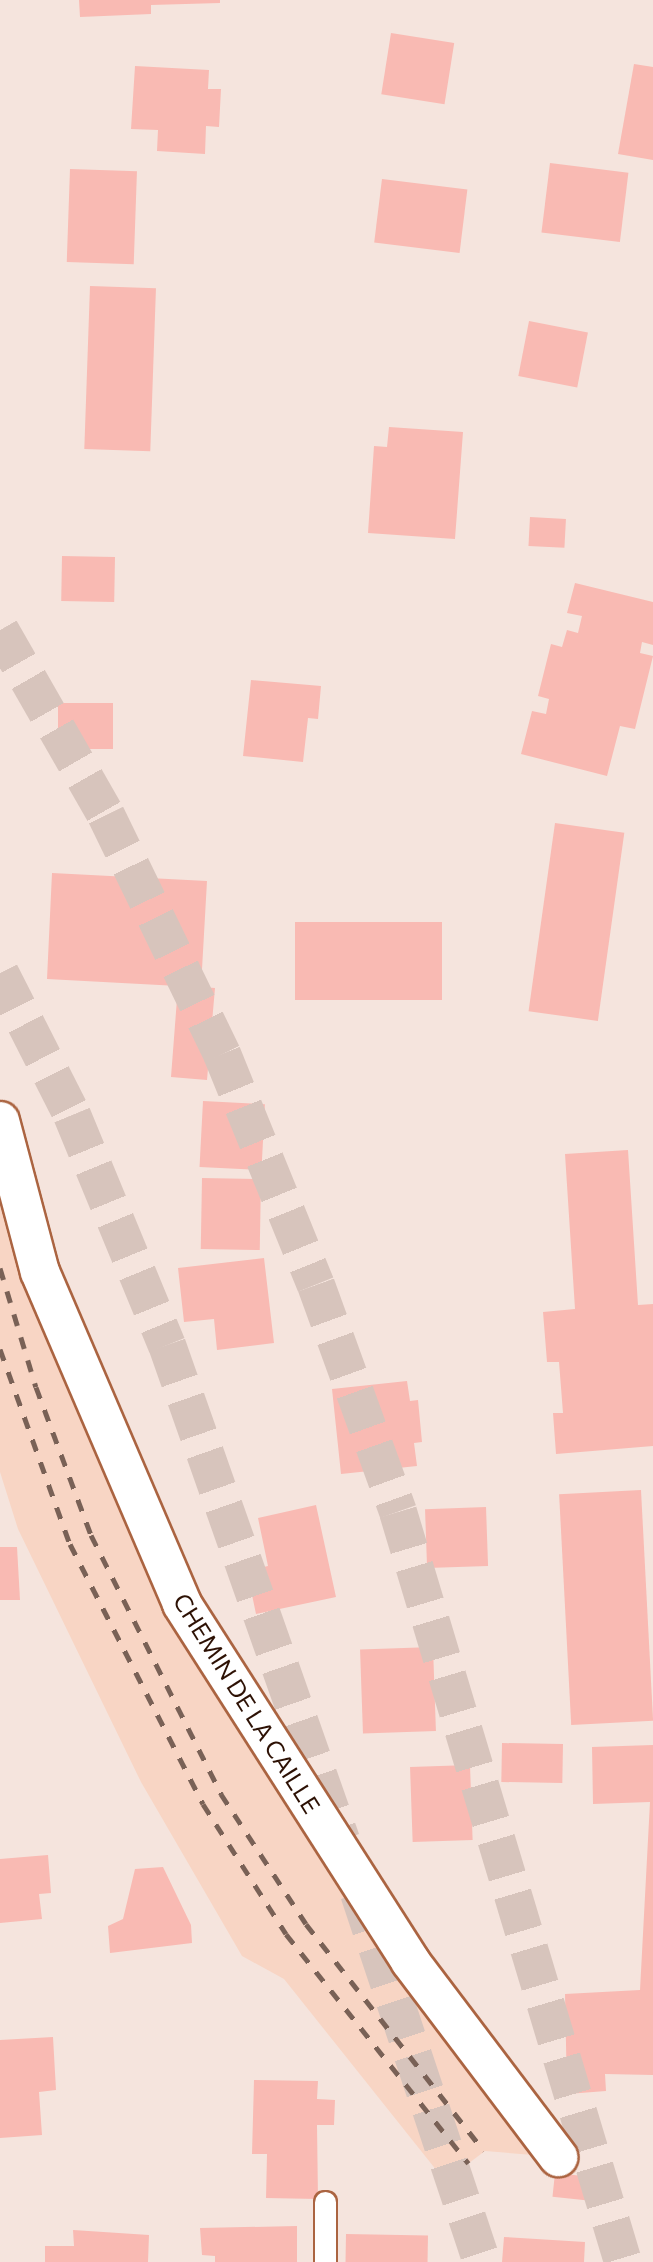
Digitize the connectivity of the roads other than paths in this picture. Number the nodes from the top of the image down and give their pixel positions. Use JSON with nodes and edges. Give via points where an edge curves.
{"nodes":[{"id":1,"x":0,"y":1121,"type":"edge"},
{"id":2,"x":558,"y":2157,"type":"dead end"},
{"id":3,"x":325,"y":2202,"type":"dead end"},
{"id":4,"x":325,"y":2262,"type":"edge"}],
"edges":[{"from":1,"to":2,"type":"street","name":"CHEMIN DE LA CAILLE","via":[[40,1272],[182,1604],[410,1961]]},
{"from":3,"to":4,"type":"lane"}]}
